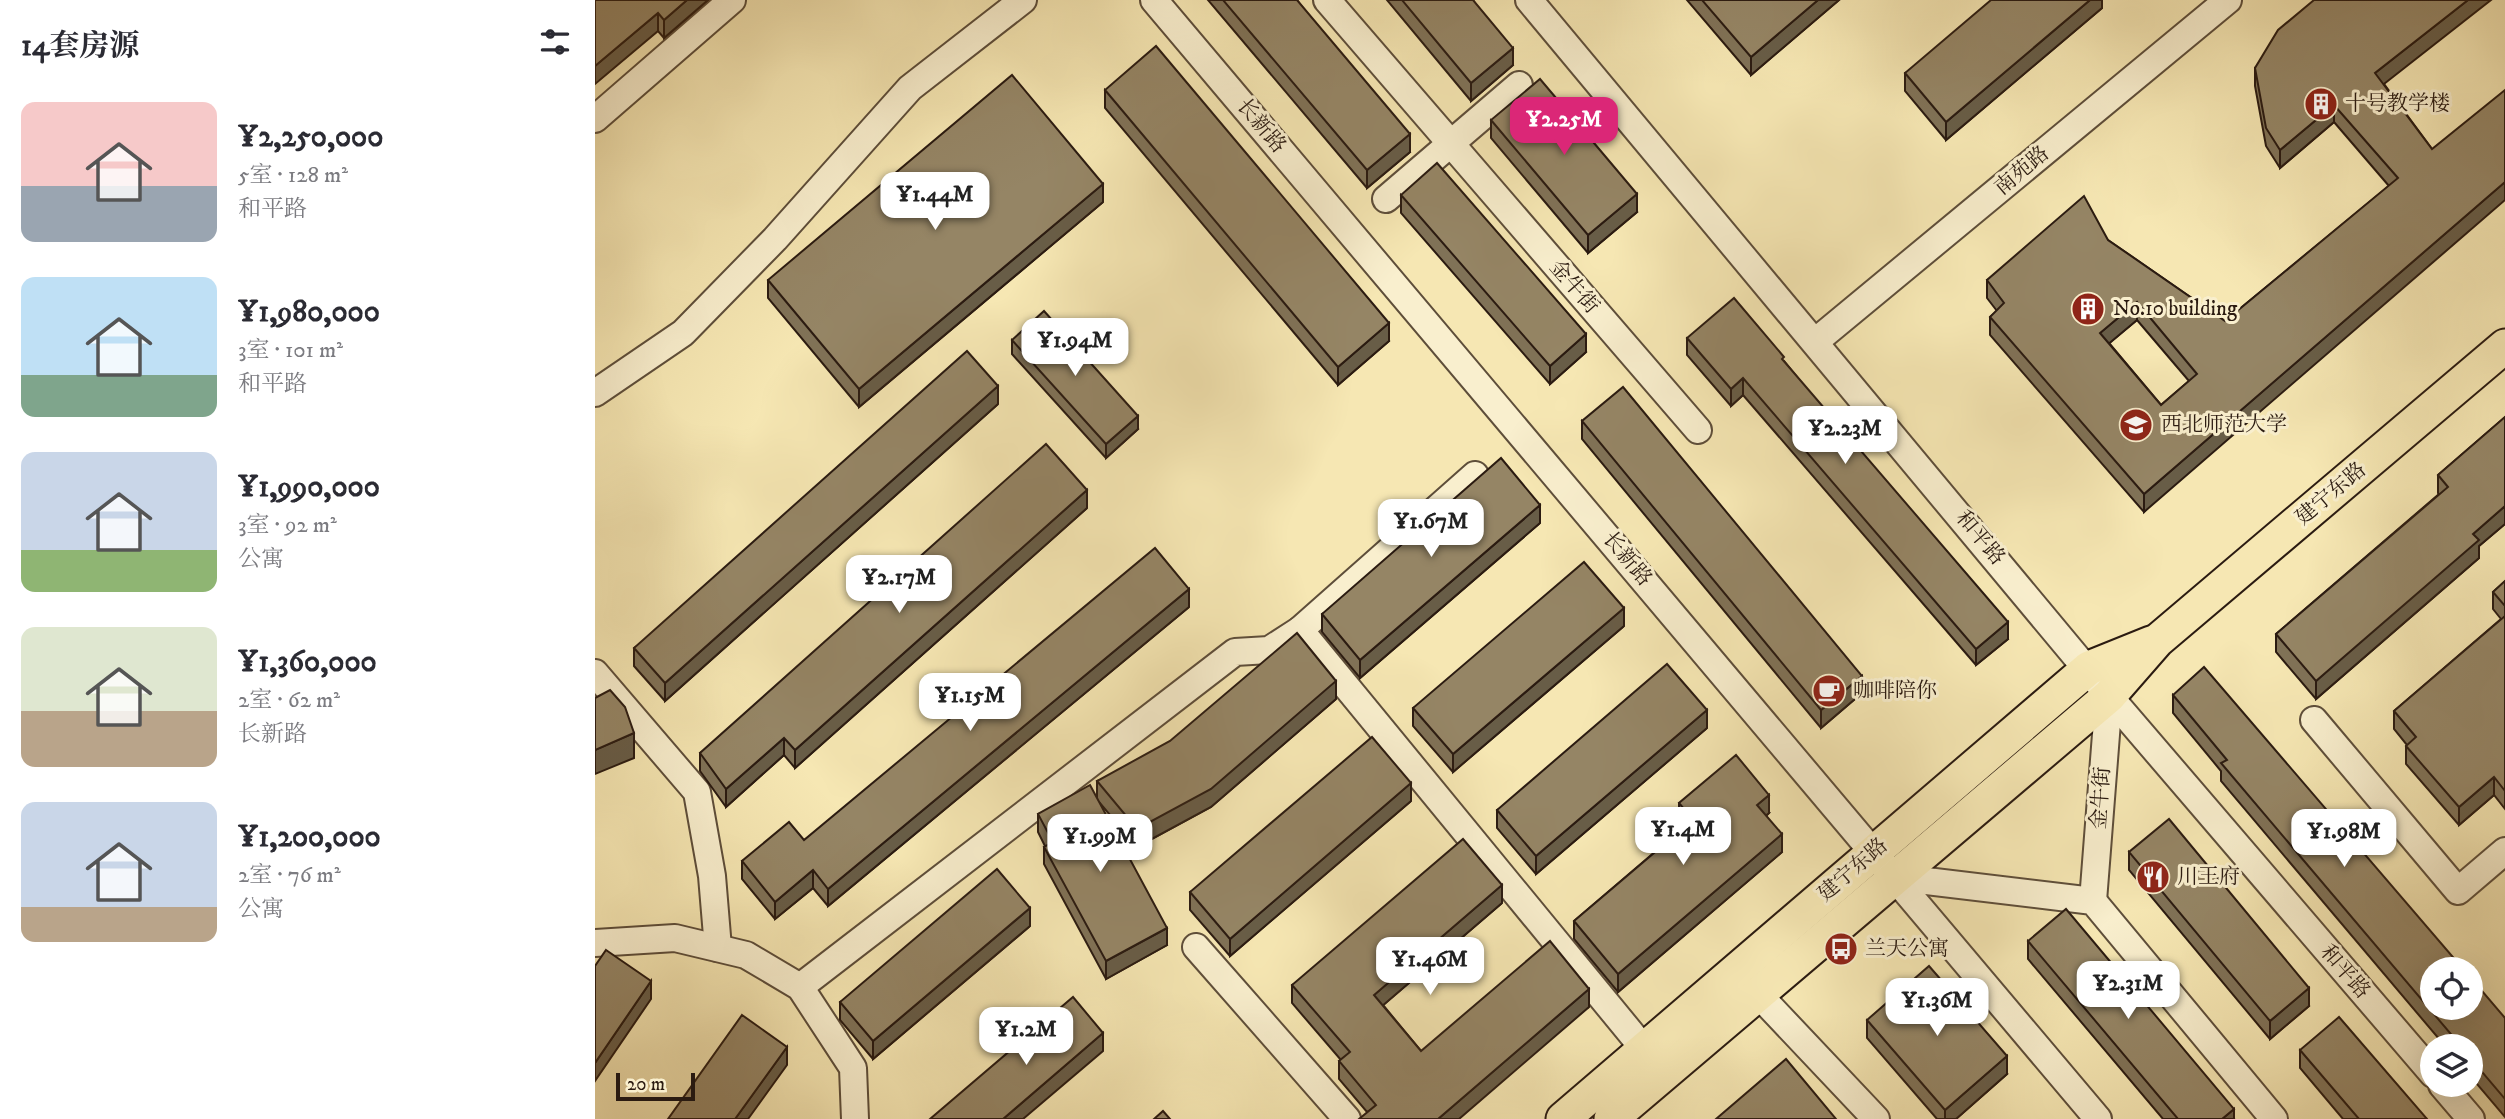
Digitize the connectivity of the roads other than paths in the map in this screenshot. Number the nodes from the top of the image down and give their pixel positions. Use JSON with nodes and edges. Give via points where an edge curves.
{"nodes":[{"id":1,"x":732,"y":0,"type":"edge"},
{"id":2,"x":1023,"y":0,"type":"edge"},
{"id":3,"x":1154,"y":0,"type":"edge"},
{"id":4,"x":1327,"y":0,"type":"edge"},
{"id":5,"x":1529,"y":0,"type":"edge"},
{"id":6,"x":2228,"y":0,"type":"edge"},
{"id":7,"x":1519,"y":85,"type":"dead end"},
{"id":8,"x":599,"y":116,"type":"edge"},
{"id":9,"x":1450,"y":145,"type":"junction"},
{"id":10,"x":1386,"y":199,"type":"dead end"},
{"id":11,"x":1816,"y":341,"type":"junction"},
{"id":12,"x":2505,"y":346,"type":"edge"},
{"id":13,"x":595,"y":393,"type":"edge"},
{"id":14,"x":1698,"y":429,"type":"dead end"},
{"id":15,"x":1475,"y":475,"type":"dead end"},
{"id":16,"x":1300,"y":630,"type":"junction"},
{"id":17,"x":2157,"y":641,"type":"junction"},
{"id":18,"x":2089,"y":668,"type":"junction"},
{"id":19,"x":595,"y":673,"type":"edge"},
{"id":20,"x":2109,"y":696,"type":"junction"},
{"id":21,"x":2314,"y":720,"type":"dead end"},
{"id":22,"x":2505,"y":851,"type":"edge"},
{"id":23,"x":1883,"y":865,"type":"junction"},
{"id":24,"x":2093,"y":901,"type":"junction"},
{"id":25,"x":595,"y":943,"type":"edge"},
{"id":26,"x":1196,"y":947,"type":"dead end"},
{"id":27,"x":718,"y":948,"type":"junction"},
{"id":28,"x":800,"y":988,"type":"junction"},
{"id":29,"x":1757,"y":993,"type":"junction"},
{"id":30,"x":1644,"y":1049,"type":"junction"},
{"id":31,"x":2420,"y":1059,"type":"edge"},
{"id":32,"x":2452,"y":1097,"type":"edge"},
{"id":33,"x":855,"y":1119,"type":"edge"},
{"id":34,"x":1347,"y":1119,"type":"edge"},
{"id":35,"x":1563,"y":1119,"type":"edge"},
{"id":36,"x":1611,"y":1119,"type":"edge"},
{"id":37,"x":1876,"y":1119,"type":"edge"},
{"id":38,"x":2098,"y":1119,"type":"edge"},
{"id":39,"x":2274,"y":1119,"type":"edge"},
{"id":40,"x":2471,"y":1119,"type":"edge"}],
"edges":[{"from":1,"to":8,"type":"street"},
{"from":2,"to":13,"type":"street","via":[[910,88],[775,239],[683,332]]},
{"from":3,"to":23,"type":"street","name":"长新路"},
{"from":4,"to":9,"type":"street","name":"金牛街"},
{"from":5,"to":11,"type":"street","name":"和平路"},
{"from":6,"to":11,"type":"street","name":"南苑路"},
{"from":7,"to":9,"type":"street"},
{"from":9,"to":10,"type":"street"},
{"from":9,"to":14,"type":"street","name":"金牛街"},
{"from":11,"to":18,"type":"street","name":"和平路"},
{"from":12,"to":17,"type":"main road","name":"建宁东路"},
{"from":15,"to":16,"type":"street"},
{"from":16,"to":28,"type":"street","via":[[1269,650],[1235,652]]},
{"from":16,"to":30,"type":"street"},
{"from":17,"to":18,"type":"main road","name":"建宁东路"},
{"from":17,"to":20,"type":"main road","name":"建宁东路"},
{"from":18,"to":20,"type":"street","name":"和平路"},
{"from":18,"to":23,"type":"main road","name":"建宁东路"},
{"from":19,"to":27,"type":"street","via":[[697,792],[712,876]]},
{"from":20,"to":23,"type":"main road","name":"建宁东路"},
{"from":20,"to":24,"type":"street","name":"金牛街"},
{"from":20,"to":31,"type":"street","name":"和平路"},
{"from":21,"to":22,"type":"street","via":[[2458,891]]},
{"from":23,"to":24,"type":"street"},
{"from":23,"to":29,"type":"main road","name":"建宁东路"},
{"from":23,"to":30,"type":"main road","name":"建宁东路"},
{"from":23,"to":38,"type":"street","name":"长新路"},
{"from":24,"to":39,"type":"street"},
{"from":25,"to":27,"type":"street","via":[[675,938]]},
{"from":26,"to":34,"type":"street"},
{"from":27,"to":28,"type":"street","via":[[746,955]]},
{"from":28,"to":33,"type":"street","via":[[853,1068]]},
{"from":29,"to":36,"type":"main road","name":"建宁东路"},
{"from":29,"to":37,"type":"street"},
{"from":30,"to":35,"type":"main road","name":"建宁东路"},
{"from":32,"to":40,"type":"street"}]}
